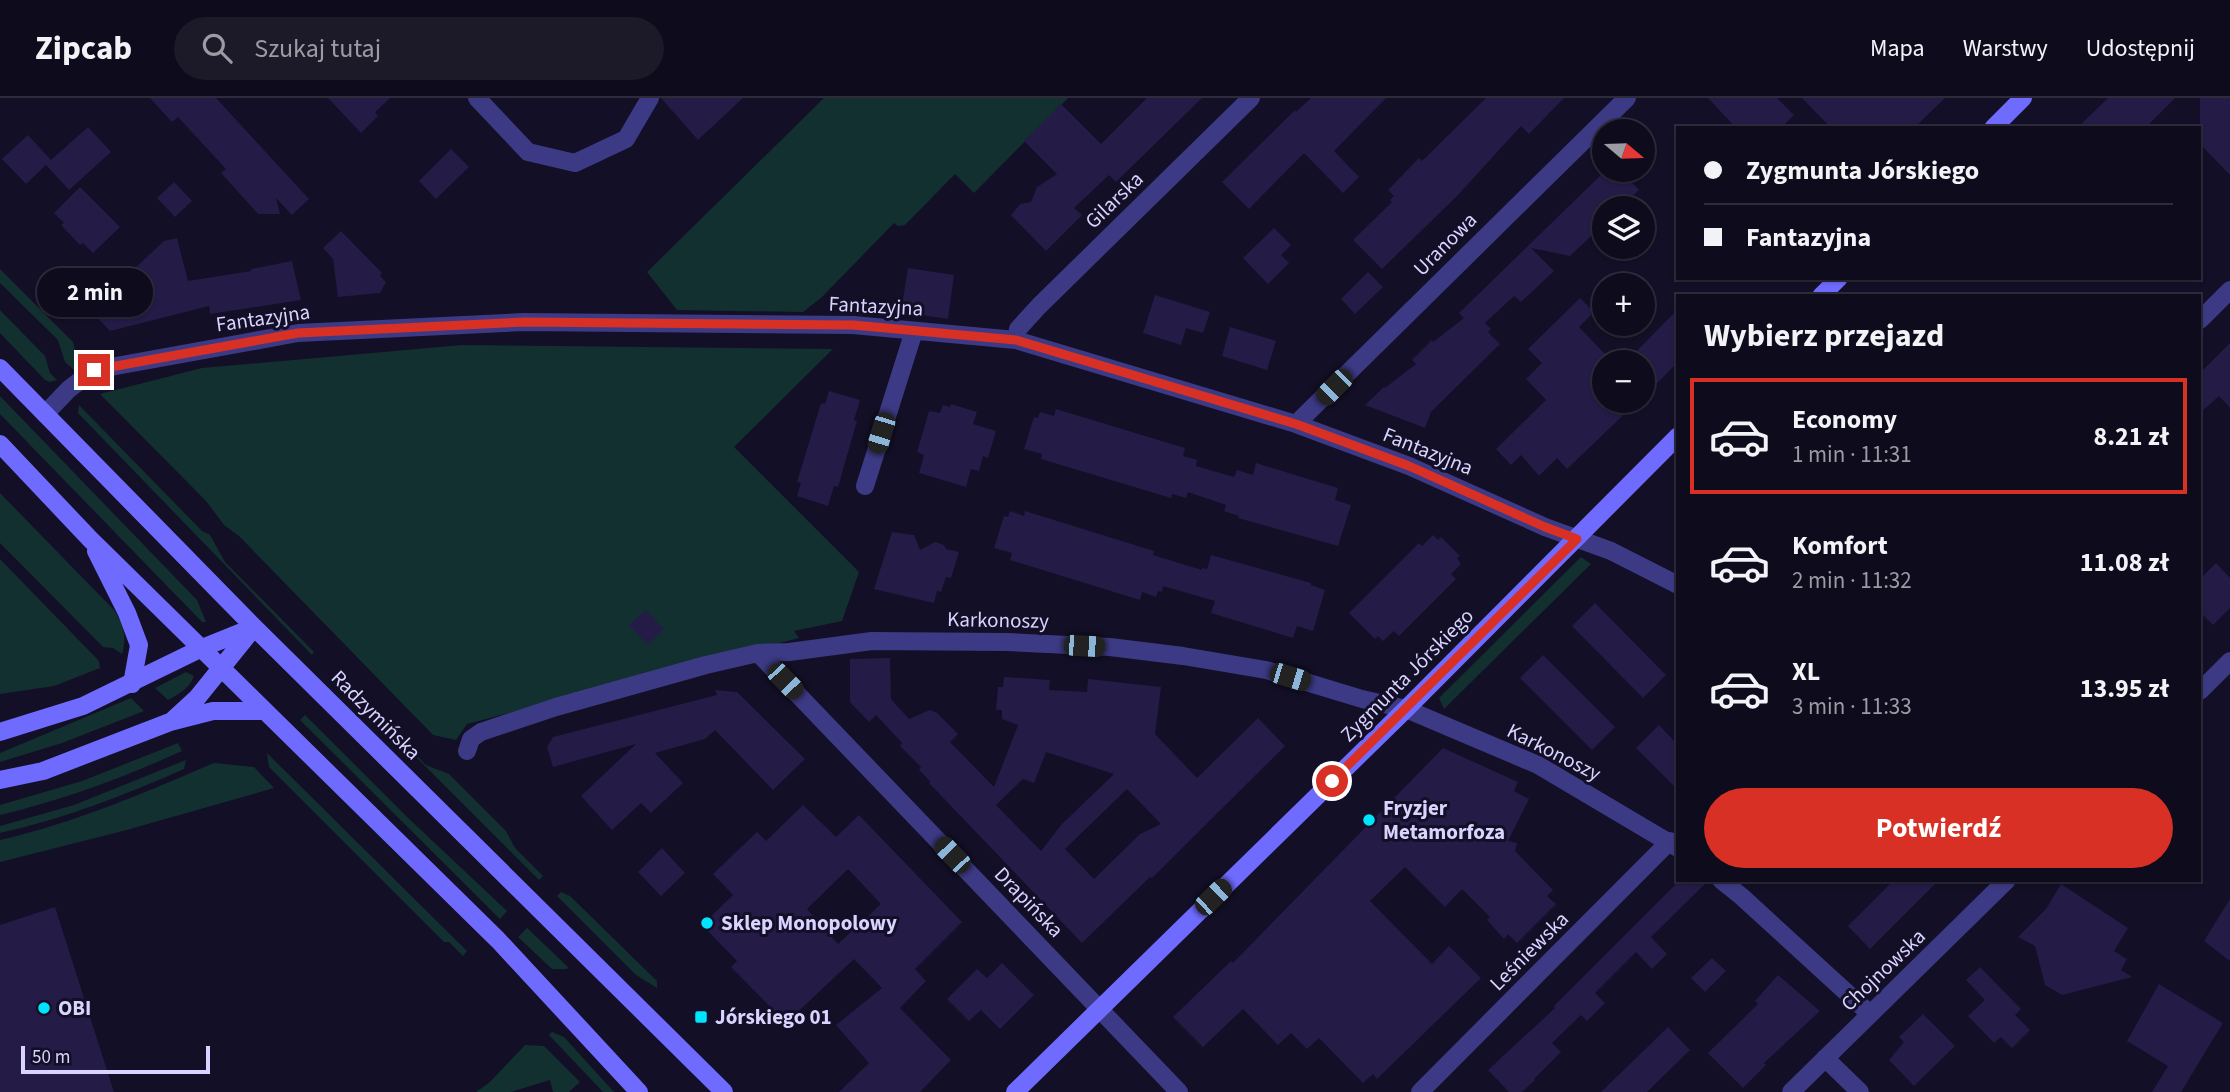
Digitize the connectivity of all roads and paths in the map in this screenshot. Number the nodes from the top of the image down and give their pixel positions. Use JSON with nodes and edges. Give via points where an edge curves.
{"nodes":[{"id":1,"x":477,"y":98,"type":"edge"},
{"id":2,"x":650,"y":98,"type":"edge"},
{"id":3,"x":1251,"y":98,"type":"edge"},
{"id":4,"x":1627,"y":98,"type":"edge"},
{"id":5,"x":2023,"y":98,"type":"edge"},
{"id":6,"x":1995,"y":126,"type":"edge"},
{"id":7,"x":1837,"y":280,"type":"edge"},
{"id":8,"x":2230,"y":290,"type":"edge"},
{"id":9,"x":1823,"y":294,"type":"edge"},
{"id":10,"x":2201,"y":319,"type":"edge"},
{"id":11,"x":914,"y":331,"type":"junction"},
{"id":12,"x":1016,"y":340,"type":"junction"},
{"id":13,"x":0,"y":368,"type":"edge"},
{"id":14,"x":45,"y":414,"type":"junction"},
{"id":15,"x":1296,"y":424,"type":"junction"},
{"id":16,"x":1676,"y":438,"type":"edge"},
{"id":17,"x":0,"y":444,"type":"edge"},
{"id":18,"x":865,"y":486,"type":"dead end"},
{"id":19,"x":90,"y":539,"type":"junction"},
{"id":20,"x":1577,"y":539,"type":"junction"},
{"id":21,"x":1676,"y":584,"type":"edge"},
{"id":22,"x":254,"y":627,"type":"junction"},
{"id":23,"x":202,"y":648,"type":"junction"},
{"id":24,"x":758,"y":653,"type":"junction"},
{"id":25,"x":2230,"y":661,"type":"edge"},
{"id":26,"x":221,"y":667,"type":"junction"},
{"id":27,"x":132,"y":684,"type":"junction"},
{"id":28,"x":2201,"y":690,"type":"edge"},
{"id":29,"x":1406,"y":709,"type":"junction"},
{"id":30,"x":265,"y":711,"type":"junction"},
{"id":31,"x":170,"y":722,"type":"junction"},
{"id":32,"x":0,"y":732,"type":"edge"},
{"id":33,"x":467,"y":751,"type":"dead end"},
{"id":34,"x":0,"y":780,"type":"edge"},
{"id":35,"x":1674,"y":845,"type":"edge"},
{"id":36,"x":1724,"y":882,"type":"edge"},
{"id":37,"x":2005,"y":882,"type":"edge"},
{"id":38,"x":1099,"y":1009,"type":"junction"},
{"id":39,"x":1870,"y":1014,"type":"junction"},
{"id":40,"x":1825,"y":1058,"type":"junction"},
{"id":41,"x":639,"y":1092,"type":"edge"},
{"id":42,"x":724,"y":1092,"type":"edge"},
{"id":43,"x":1015,"y":1092,"type":"edge"},
{"id":44,"x":1179,"y":1092,"type":"edge"},
{"id":45,"x":1420,"y":1092,"type":"edge"},
{"id":46,"x":1791,"y":1092,"type":"edge"},
{"id":47,"x":1860,"y":1092,"type":"edge"}],
"edges":[{"from":1,"to":2,"type":"street","via":[[528,152],[575,163],[626,139]]},
{"from":3,"to":12,"type":"street","name":"Gilarska","via":[[1039,306],[1018,328]]},
{"from":4,"to":15,"type":"street","name":"Uranowa"},
{"from":5,"to":6,"type":"main road"},
{"from":7,"to":9,"type":"main road"},
{"from":8,"to":10,"type":"street"},
{"from":11,"to":12,"type":"street","name":"Fantazyjna"},
{"from":11,"to":14,"type":"street","name":"Fantazyjna","via":[[853,325],[524,322],[298,333],[94,370]]},
{"from":11,"to":18,"type":"street"},
{"from":12,"to":15,"type":"street","name":"Fantazyjna"},
{"from":13,"to":14,"type":"main road","name":"Radzymińska"},
{"from":14,"to":22,"type":"main road","name":"Radzymińska"},
{"from":15,"to":20,"type":"street","name":"Fantazyjna","via":[[1409,466]]},
{"from":16,"to":20,"type":"main road","name":"Zygmunta Jórskiego"},
{"from":17,"to":19,"type":"main road"},
{"from":19,"to":23,"type":"main road"},
{"from":19,"to":27,"type":"main road","via":[[139,645]]},
{"from":20,"to":21,"type":"street","name":"Fantazyjna"},
{"from":20,"to":29,"type":"main road","name":"Zygmunta Jórskiego"},
{"from":22,"to":23,"type":"main road"},
{"from":22,"to":26,"type":"main road"},
{"from":22,"to":42,"type":"main road","name":"Radzymińska"},
{"from":23,"to":26,"type":"main road"},
{"from":23,"to":27,"type":"main road"},
{"from":24,"to":29,"type":"street","name":"Karkonoszy","via":[[872,641],[1110,647],[1265,670]]},
{"from":24,"to":33,"type":"street","name":"Karkonoszy","via":[[706,664],[481,732],[471,739]]},
{"from":24,"to":38,"type":"street","name":"Drapińska"},
{"from":25,"to":28,"type":"street"},
{"from":26,"to":30,"type":"main road"},
{"from":26,"to":31,"type":"main road","via":[[198,698]]},
{"from":27,"to":32,"type":"main road","via":[[83,706]]},
{"from":29,"to":35,"type":"street","name":"Karkonoszy","via":[[1538,765]]},
{"from":29,"to":38,"type":"main road","name":"Zygmunta Jórskiego"},
{"from":30,"to":31,"type":"main road","via":[[213,712]]},
{"from":30,"to":41,"type":"main road","via":[[491,933]]},
{"from":31,"to":34,"type":"main road","via":[[43,771]]},
{"from":35,"to":45,"type":"street","name":"Leśniewska"},
{"from":36,"to":39,"type":"street"},
{"from":37,"to":39,"type":"street","name":"Chojnowska"},
{"from":38,"to":43,"type":"main road","name":"Zygmunta Jórskiego"},
{"from":38,"to":44,"type":"street","name":"Drapińska"},
{"from":39,"to":40,"type":"street","name":"Chojnowska"},
{"from":40,"to":46,"type":"street","name":"Chojnowska"},
{"from":40,"to":47,"type":"street"}]}
